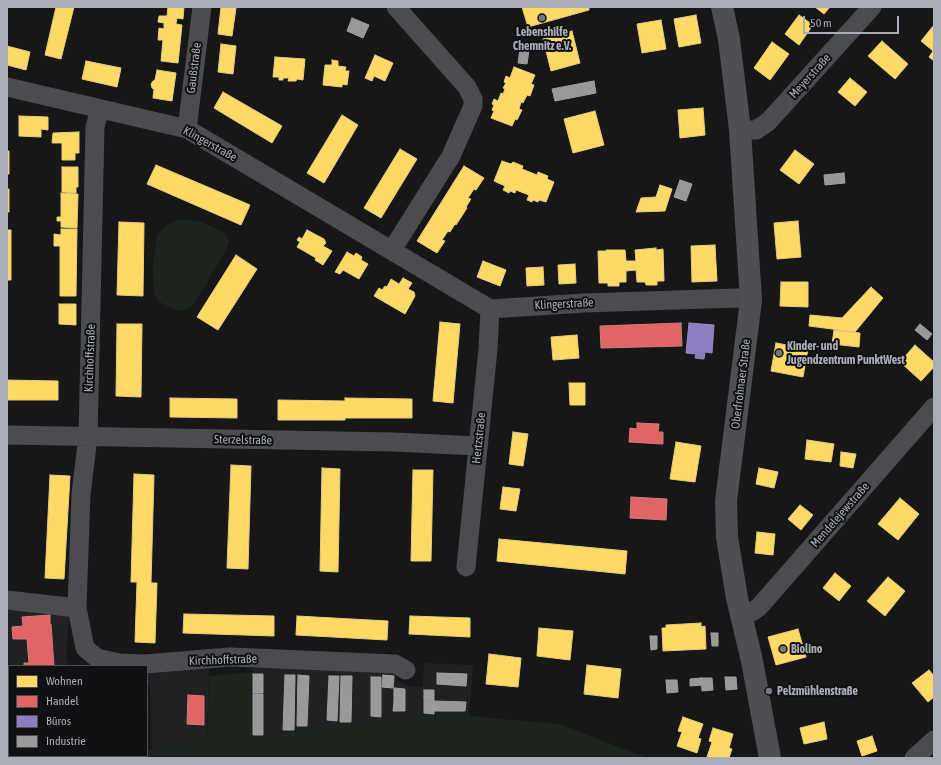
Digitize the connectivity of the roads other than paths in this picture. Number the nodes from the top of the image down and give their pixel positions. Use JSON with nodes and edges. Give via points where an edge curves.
{"nodes":[{"id":1,"x":202,"y":7,"type":"edge"},
{"id":2,"x":396,"y":7,"type":"edge"},
{"id":3,"x":722,"y":7,"type":"edge"},
{"id":4,"x":872,"y":7,"type":"edge"},
{"id":5,"x":7,"y":87,"type":"edge"},
{"id":6,"x":100,"y":109,"type":"junction"},
{"id":7,"x":187,"y":128,"type":"junction"},
{"id":8,"x":740,"y":130,"type":"junction"},
{"id":9,"x":392,"y":250,"type":"junction"},
{"id":10,"x":751,"y":300,"type":"junction"},
{"id":11,"x":490,"y":309,"type":"junction"},
{"id":12,"x":934,"y":407,"type":"edge"},
{"id":13,"x":7,"y":435,"type":"edge"},
{"id":14,"x":88,"y":437,"type":"junction"},
{"id":15,"x":478,"y":446,"type":"junction"},
{"id":16,"x":466,"y":567,"type":"dead end"},
{"id":17,"x":7,"y":600,"type":"edge"},
{"id":18,"x":77,"y":608,"type":"junction"},
{"id":19,"x":741,"y":615,"type":"junction"},
{"id":20,"x":406,"y":670,"type":"dead end"},
{"id":21,"x":934,"y":740,"type":"edge"},
{"id":22,"x":770,"y":758,"type":"edge"},
{"id":23,"x":914,"y":758,"type":"edge"}],
"edges":[{"from":1,"to":7,"type":"street","name":"Gaußstraße"},
{"from":2,"to":9,"type":"street","via":[[467,87],[473,106],[451,156]]},
{"from":3,"to":8,"type":"main road","name":"Oberfrohnaer Straße","via":[[729,39]]},
{"from":4,"to":8,"type":"street","name":"Meyerstraße","via":[[768,122],[756,130]]},
{"from":5,"to":6,"type":"street","name":"Klingerstraße"},
{"from":6,"to":7,"type":"street","name":"Klingerstraße"},
{"from":6,"to":14,"type":"street","name":"Kirchhoffstraße","via":[[95,127]]},
{"from":7,"to":9,"type":"street","name":"Klingerstraße"},
{"from":8,"to":10,"type":"main road","name":"Oberfrohnaer Straße"},
{"from":9,"to":11,"type":"street","name":"Klingerstraße"},
{"from":10,"to":11,"type":"street","name":"Klingerstraße","via":[[737,298],[584,303]]},
{"from":10,"to":19,"type":"main road","name":"Oberfrohnaer Straße","via":[[726,501],[727,537]]},
{"from":11,"to":15,"type":"street","name":"Hertzstraße"},
{"from":12,"to":19,"type":"street","name":"Mendelejewstraße","via":[[759,607]]},
{"from":13,"to":14,"type":"street","name":"Sterzelstraße"},
{"from":14,"to":15,"type":"street","name":"Sterzelstraße"},
{"from":14,"to":18,"type":"street","name":"Kirchhoffstraße","via":[[81,494]]},
{"from":15,"to":16,"type":"street","name":"Hertzstraße"},
{"from":17,"to":18,"type":"street"},
{"from":18,"to":20,"type":"street","name":"Kirchhoffstraße","via":[[84,648],[97,658],[119,663],[145,664],[230,657],[395,664]]},
{"from":19,"to":22,"type":"main road","name":"Oberfrohnaer Straße"},
{"from":21,"to":23,"type":"street"}]}
